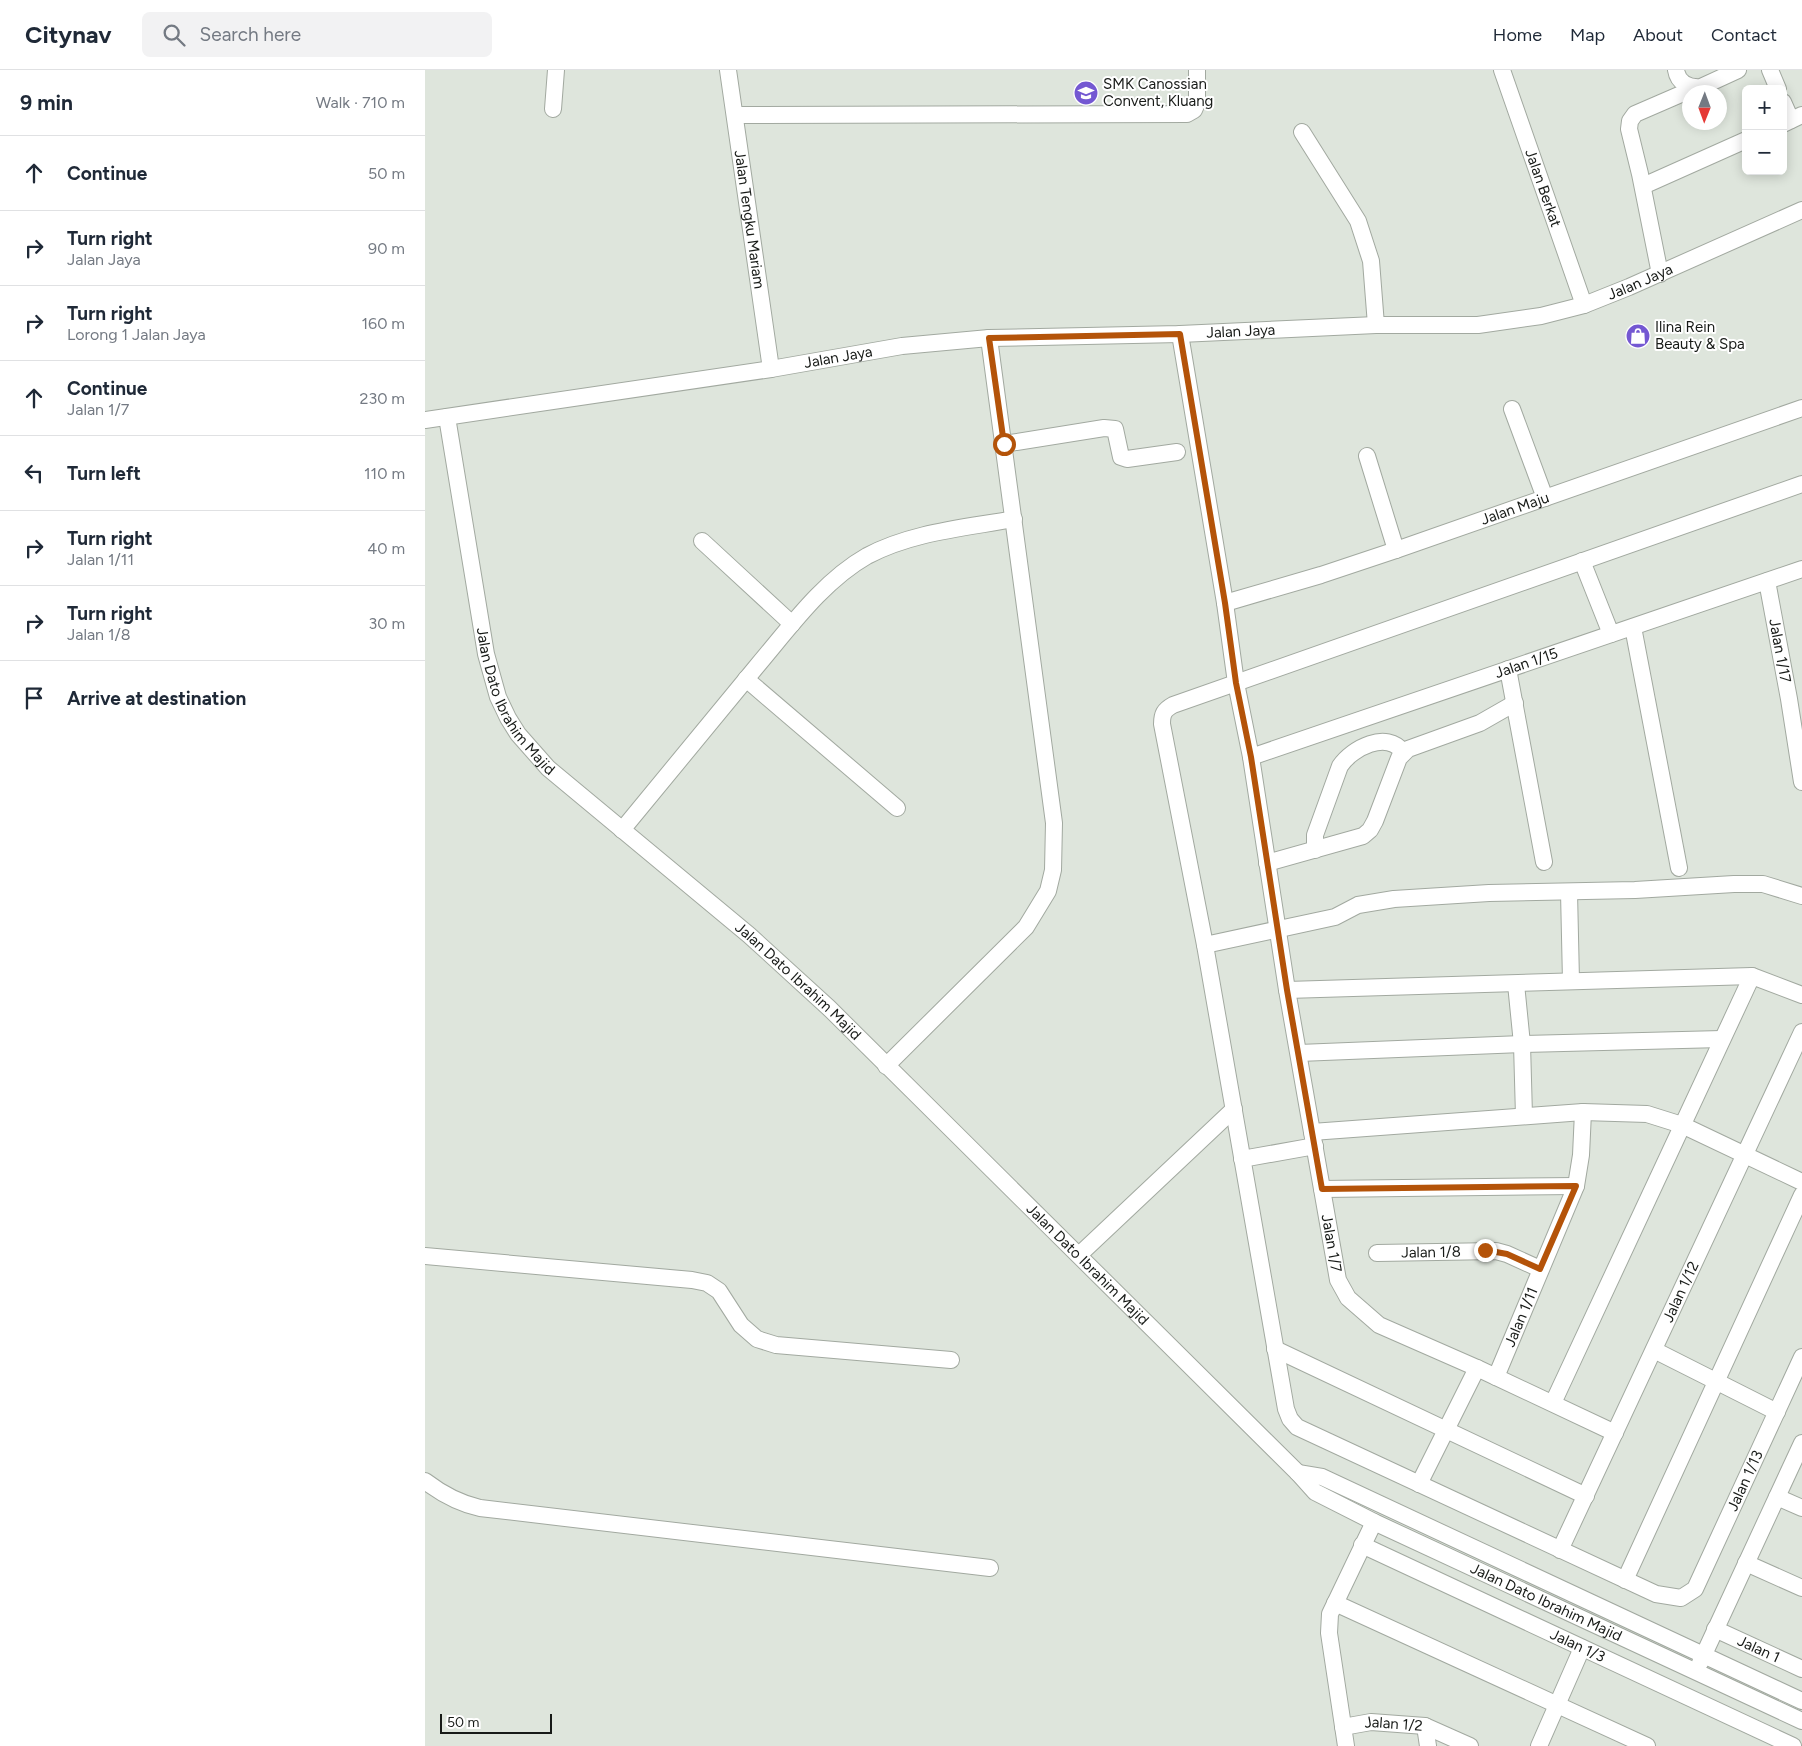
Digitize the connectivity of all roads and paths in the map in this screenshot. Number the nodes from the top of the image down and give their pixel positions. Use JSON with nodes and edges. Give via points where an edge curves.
{"nodes":[{"id":1,"x":557,"y":70,"type":"edge"},
{"id":2,"x":729,"y":70,"type":"edge"},
{"id":3,"x":1197,"y":70,"type":"edge"},
{"id":4,"x":1502,"y":70,"type":"edge"},
{"id":5,"x":1738,"y":70,"type":"edge"},
{"id":6,"x":1770,"y":70,"type":"edge"},
{"id":7,"x":1684,"y":80,"type":"edge"},
{"id":8,"x":1776,"y":85,"type":"edge"},
{"id":9,"x":553,"y":109,"type":"dead end"},
{"id":10,"x":735,"y":115,"type":"junction"},
{"id":11,"x":1303,"y":132,"type":"dead end"},
{"id":12,"x":1742,"y":142,"type":"edge"},
{"id":13,"x":1643,"y":186,"type":"junction"},
{"id":14,"x":1802,"y":210,"type":"edge"},
{"id":15,"x":1660,"y":274,"type":"junction"},
{"id":16,"x":1584,"y":305,"type":"junction"},
{"id":17,"x":1376,"y":325,"type":"junction"},
{"id":18,"x":1180,"y":334,"type":"junction"},
{"id":19,"x":989,"y":338,"type":"junction"},
{"id":20,"x":771,"y":369,"type":"junction"},
{"id":21,"x":1802,"y":408,"type":"edge"},
{"id":22,"x":1512,"y":409,"type":"dead end"},
{"id":23,"x":447,"y":417,"type":"junction"},
{"id":24,"x":425,"y":420,"type":"edge"},
{"id":25,"x":1004,"y":444,"type":"junction"},
{"id":26,"x":1177,"y":452,"type":"dead end"},
{"id":27,"x":1367,"y":456,"type":"dead end"},
{"id":28,"x":1802,"y":484,"type":"edge"},
{"id":29,"x":1545,"y":498,"type":"junction"},
{"id":30,"x":1014,"y":519,"type":"junction"},
{"id":31,"x":702,"y":541,"type":"dead end"},
{"id":32,"x":1396,"y":550,"type":"junction"},
{"id":33,"x":1582,"y":561,"type":"junction"},
{"id":34,"x":1802,"y":569,"type":"edge"},
{"id":35,"x":1767,"y":581,"type":"junction"},
{"id":36,"x":1225,"y":603,"type":"junction"},
{"id":37,"x":792,"y":624,"type":"junction"},
{"id":38,"x":1633,"y":627,"type":"junction"},
{"id":39,"x":1611,"y":634,"type":"junction"},
{"id":40,"x":1508,"y":669,"type":"junction"},
{"id":41,"x":747,"y":679,"type":"junction"},
{"id":42,"x":1236,"y":683,"type":"junction"},
{"id":43,"x":1795,"y":697,"type":"edge"},
{"id":44,"x":1515,"y":702,"type":"junction"},
{"id":45,"x":1403,"y":752,"type":"junction"},
{"id":46,"x":1251,"y":757,"type":"junction"},
{"id":47,"x":1802,"y":782,"type":"edge"},
{"id":48,"x":897,"y":808,"type":"dead end"},
{"id":49,"x":622,"y":830,"type":"junction"},
{"id":50,"x":1315,"y":850,"type":"junction"},
{"id":51,"x":1544,"y":862,"type":"dead end"},
{"id":52,"x":1267,"y":863,"type":"junction"},
{"id":53,"x":1679,"y":868,"type":"dead end"},
{"id":54,"x":1569,"y":892,"type":"junction"},
{"id":55,"x":1802,"y":896,"type":"edge"},
{"id":56,"x":1277,"y":929,"type":"junction"},
{"id":57,"x":1205,"y":945,"type":"junction"},
{"id":58,"x":1751,"y":976,"type":"junction"},
{"id":59,"x":1571,"y":982,"type":"junction"},
{"id":60,"x":1516,"y":984,"type":"junction"},
{"id":61,"x":1287,"y":990,"type":"junction"},
{"id":62,"x":1802,"y":995,"type":"edge"},
{"id":63,"x":1802,"y":1032,"type":"edge"},
{"id":64,"x":1722,"y":1039,"type":"junction"},
{"id":65,"x":1522,"y":1044,"type":"junction"},
{"id":66,"x":1299,"y":1053,"type":"junction"},
{"id":67,"x":886,"y":1066,"type":"junction"},
{"id":68,"x":1234,"y":1109,"type":"junction"},
{"id":69,"x":1583,"y":1112,"type":"junction"},
{"id":70,"x":1524,"y":1116,"type":"junction"},
{"id":71,"x":1682,"y":1124,"type":"junction"},
{"id":72,"x":1313,"y":1139,"type":"junction"},
{"id":73,"x":1745,"y":1154,"type":"junction"},
{"id":74,"x":1242,"y":1159,"type":"junction"},
{"id":75,"x":1802,"y":1182,"type":"edge"},
{"id":76,"x":1576,"y":1186,"type":"junction"},
{"id":77,"x":1322,"y":1189,"type":"junction"},
{"id":78,"x":1802,"y":1195,"type":"edge"},
{"id":79,"x":1377,"y":1253,"type":"dead end"},
{"id":80,"x":1079,"y":1255,"type":"junction"},
{"id":81,"x":425,"y":1256,"type":"edge"},
{"id":82,"x":1540,"y":1269,"type":"junction"},
{"id":83,"x":1275,"y":1348,"type":"junction"},
{"id":84,"x":1654,"y":1350,"type":"junction"},
{"id":85,"x":1802,"y":1357,"type":"edge"},
{"id":86,"x":951,"y":1360,"type":"dead end"},
{"id":87,"x":1477,"y":1368,"type":"junction"},
{"id":88,"x":1495,"y":1377,"type":"junction"},
{"id":89,"x":1717,"y":1381,"type":"junction"},
{"id":90,"x":1553,"y":1404,"type":"junction"},
{"id":91,"x":1777,"y":1412,"type":"junction"},
{"id":92,"x":1446,"y":1430,"type":"junction"},
{"id":93,"x":1615,"y":1433,"type":"junction"},
{"id":94,"x":1802,"y":1443,"type":"edge"},
{"id":95,"x":1298,"y":1473,"type":"junction"},
{"id":96,"x":425,"y":1481,"type":"edge"},
{"id":97,"x":1419,"y":1484,"type":"junction"},
{"id":98,"x":1585,"y":1496,"type":"junction"},
{"id":99,"x":1777,"y":1497,"type":"junction"},
{"id":100,"x":1802,"y":1508,"type":"edge"},
{"id":101,"x":1374,"y":1522,"type":"junction"},
{"id":102,"x":1362,"y":1545,"type":"junction"},
{"id":103,"x":1560,"y":1550,"type":"junction"},
{"id":104,"x":1746,"y":1563,"type":"junction"},
{"id":105,"x":991,"y":1568,"type":"dead end"},
{"id":106,"x":1625,"y":1580,"type":"junction"},
{"id":107,"x":1802,"y":1588,"type":"edge"},
{"id":108,"x":1335,"y":1602,"type":"junction"},
{"id":109,"x":1715,"y":1629,"type":"junction"},
{"id":110,"x":1582,"y":1648,"type":"junction"},
{"id":111,"x":1704,"y":1654,"type":"junction"},
{"id":112,"x":1802,"y":1669,"type":"edge"},
{"id":113,"x":1696,"y":1671,"type":"junction"},
{"id":114,"x":1802,"y":1701,"type":"edge"},
{"id":115,"x":1557,"y":1704,"type":"junction"},
{"id":116,"x":1802,"y":1721,"type":"edge"},
{"id":117,"x":1425,"y":1726,"type":"junction"},
{"id":118,"x":1343,"y":1727,"type":"junction"},
{"id":119,"x":1346,"y":1746,"type":"edge"},
{"id":120,"x":1427,"y":1746,"type":"edge"},
{"id":121,"x":1470,"y":1746,"type":"edge"},
{"id":122,"x":1539,"y":1746,"type":"edge"},
{"id":123,"x":1647,"y":1746,"type":"edge"},
{"id":124,"x":1793,"y":1746,"type":"edge"}],
"edges":[{"from":1,"to":9,"type":"street"},
{"from":2,"to":10,"type":"street","name":"Jalan Tengku Mariam"},
{"from":3,"to":10,"type":"street","via":[[1197,103],[1187,114]]},
{"from":4,"to":16,"type":"street","name":"Jalan Berkat"},
{"from":5,"to":7,"type":"street","via":[[1701,87]]},
{"from":6,"to":8,"type":"street"},
{"from":7,"to":13,"type":"street","via":[[1632,116],[1629,129]]},
{"from":10,"to":20,"type":"street","name":"Jalan Tengku Mariam"},
{"from":11,"to":17,"type":"street","via":[[1358,221],[1371,260]]},
{"from":12,"to":13,"type":"street"},
{"from":13,"to":15,"type":"street"},
{"from":14,"to":15,"type":"street","name":"Jalan Jaya"},
{"from":15,"to":16,"type":"street","name":"Jalan Jaya"},
{"from":16,"to":17,"type":"street","name":"Jalan Jaya","via":[[1541,316],[1478,325]]},
{"from":17,"to":18,"type":"street","name":"Jalan Jaya"},
{"from":18,"to":19,"type":"street","name":"Jalan Jaya"},
{"from":18,"to":36,"type":"street","name":"Jalan 1/7"},
{"from":19,"to":20,"type":"street","name":"Jalan Jaya","via":[[902,346]]},
{"from":19,"to":25,"type":"street"},
{"from":20,"to":23,"type":"street","name":"Jalan Jaya"},
{"from":21,"to":29,"type":"street","name":"Jalan Maju"},
{"from":22,"to":29,"type":"street"},
{"from":23,"to":24,"type":"street","name":"Jalan Jaya"},
{"from":23,"to":49,"type":"street","name":"Jalan Dato Ibrahim Majid","via":[[486,654],[498,697],[518,734],[548,768]]},
{"from":25,"to":26,"type":"street","via":[[1104,428],[1115,429],[1121,457],[1127,459]]},
{"from":25,"to":30,"type":"street"},
{"from":27,"to":32,"type":"street"},
{"from":28,"to":33,"type":"street"},
{"from":29,"to":32,"type":"street","name":"Jalan Maju"},
{"from":30,"to":37,"type":"street","via":[[912,537],[867,556],[827,587]]},
{"from":30,"to":67,"type":"street","via":[[1054,823],[1052,877],[1048,891],[1026,927]]},
{"from":31,"to":37,"type":"street"},
{"from":32,"to":36,"type":"street","name":"Jalan Maju"},
{"from":33,"to":39,"type":"street"},
{"from":33,"to":42,"type":"street"},
{"from":34,"to":35,"type":"street","name":"Jalan 1/15"},
{"from":35,"to":38,"type":"street","name":"Jalan 1/15"},
{"from":35,"to":43,"type":"street","name":"Jalan 1/17"},
{"from":36,"to":42,"type":"street","name":"Jalan 1/7"},
{"from":37,"to":41,"type":"street"},
{"from":38,"to":39,"type":"street","name":"Jalan 1/15"},
{"from":38,"to":53,"type":"street"},
{"from":39,"to":40,"type":"street","name":"Jalan 1/15"},
{"from":40,"to":44,"type":"street"},
{"from":40,"to":46,"type":"street","name":"Jalan 1/15"},
{"from":41,"to":48,"type":"street"},
{"from":41,"to":49,"type":"street"},
{"from":42,"to":46,"type":"street","name":"Jalan 1/7"},
{"from":42,"to":57,"type":"street","via":[[1165,709],[1162,715]]},
{"from":43,"to":47,"type":"street","name":"Jalan 1/17"},
{"from":44,"to":45,"type":"street","via":[[1480,724]]},
{"from":44,"to":51,"type":"street"},
{"from":45,"to":50,"type":"street","via":[[1370,830],[1363,836]]},
{"from":45,"to":50,"type":"street","via":[[1394,744],[1375,742],[1345,758],[1315,835]]},
{"from":46,"to":52,"type":"street","name":"Jalan 1/7"},
{"from":49,"to":67,"type":"street","name":"Jalan Dato Ibrahim Majid","via":[[749,935],[829,1008]]},
{"from":50,"to":52,"type":"street"},
{"from":52,"to":56,"type":"street","name":"Jalan 1/7"},
{"from":54,"to":55,"type":"street","via":[[1763,884]]},
{"from":54,"to":56,"type":"street","via":[[1377,900],[1357,905],[1335,917]]},
{"from":54,"to":59,"type":"street"},
{"from":56,"to":57,"type":"street"},
{"from":56,"to":61,"type":"street","name":"Jalan 1/7"},
{"from":57,"to":68,"type":"street"},
{"from":58,"to":59,"type":"street"},
{"from":58,"to":62,"type":"street"},
{"from":58,"to":64,"type":"street"},
{"from":59,"to":60,"type":"street"},
{"from":60,"to":61,"type":"street"},
{"from":60,"to":65,"type":"street"},
{"from":61,"to":66,"type":"street","name":"Jalan 1/7"},
{"from":63,"to":73,"type":"street","name":"Jalan 1/12"},
{"from":64,"to":65,"type":"street"},
{"from":64,"to":71,"type":"street"},
{"from":65,"to":66,"type":"street"},
{"from":65,"to":70,"type":"street"},
{"from":66,"to":72,"type":"street","name":"Jalan 1/7"},
{"from":67,"to":80,"type":"street","name":"Jalan Dato Ibrahim Majid"},
{"from":68,"to":74,"type":"street"},
{"from":68,"to":80,"type":"street"},
{"from":69,"to":70,"type":"street"},
{"from":69,"to":71,"type":"street","via":[[1647,1114]]},
{"from":69,"to":76,"type":"street","name":"Jalan 1/11"},
{"from":70,"to":72,"type":"street"},
{"from":71,"to":73,"type":"street"},
{"from":71,"to":90,"type":"street"},
{"from":72,"to":74,"type":"street"},
{"from":72,"to":77,"type":"street","name":"Jalan 1/7"},
{"from":73,"to":75,"type":"street"},
{"from":73,"to":84,"type":"street","name":"Jalan 1/12"},
{"from":74,"to":83,"type":"street"},
{"from":76,"to":77,"type":"street"},
{"from":76,"to":82,"type":"street","name":"Jalan 1/11"},
{"from":77,"to":87,"type":"street","name":"Jalan 1/7","via":[[1337,1280],[1348,1298],[1379,1325]]},
{"from":78,"to":89,"type":"street"},
{"from":79,"to":82,"type":"street","name":"Jalan 1/8","via":[[1497,1251]]},
{"from":80,"to":95,"type":"street","name":"Jalan Dato Ibrahim Majid"},
{"from":81,"to":86,"type":"street","via":[[692,1280],[707,1283],[719,1291],[741,1325],[757,1339],[775,1345]]},
{"from":82,"to":88,"type":"street","name":"Jalan 1/11"},
{"from":83,"to":92,"type":"street"},
{"from":83,"to":97,"type":"street","via":[[1286,1409],[1297,1427]]},
{"from":84,"to":89,"type":"street"},
{"from":84,"to":93,"type":"street","name":"Jalan 1/12"},
{"from":85,"to":91,"type":"street","name":"Jalan 1/13"},
{"from":87,"to":88,"type":"street","name":"Jalan 1/7"},
{"from":87,"to":92,"type":"street"},
{"from":88,"to":90,"type":"street","name":"Jalan 1/7"},
{"from":89,"to":91,"type":"street"},
{"from":89,"to":106,"type":"street"},
{"from":90,"to":93,"type":"street","name":"Jalan 1/7"},
{"from":91,"to":106,"type":"street","name":"Jalan 1/13","via":[[1695,1589],[1681,1598],[1656,1594]]},
{"from":92,"to":97,"type":"street"},
{"from":92,"to":98,"type":"street"},
{"from":93,"to":98,"type":"street","name":"Jalan 1/12"},
{"from":94,"to":99,"type":"street"},
{"from":95,"to":101,"type":"street","name":"Jalan Dato Ibrahim Majid","via":[[1315,1492]]},
{"from":95,"to":111,"type":"street","name":"Jalan Dato Ibrahim Majid","via":[[1322,1476]]},
{"from":96,"to":105,"type":"street","via":[[449,1498],[480,1508]]},
{"from":97,"to":103,"type":"street"},
{"from":98,"to":103,"type":"street","name":"Jalan 1/12"},
{"from":99,"to":100,"type":"street"},
{"from":99,"to":104,"type":"street"},
{"from":101,"to":102,"type":"street"},
{"from":101,"to":113,"type":"street","name":"Jalan Dato Ibrahim Majid"},
{"from":102,"to":108,"type":"street"},
{"from":102,"to":110,"type":"street","name":"Jalan 1/3"},
{"from":103,"to":106,"type":"street"},
{"from":104,"to":107,"type":"street"},
{"from":104,"to":109,"type":"street"},
{"from":108,"to":115,"type":"street"},
{"from":108,"to":118,"type":"street","via":[[1330,1614],[1329,1633]]},
{"from":109,"to":111,"type":"street"},
{"from":109,"to":112,"type":"street","name":"Jalan 1"},
{"from":110,"to":115,"type":"street"},
{"from":110,"to":124,"type":"street","name":"Jalan 1/3"},
{"from":111,"to":113,"type":"street"},
{"from":111,"to":114,"type":"street","name":"Jalan Dato Ibrahim Majid"},
{"from":113,"to":116,"type":"street","name":"Jalan Dato Ibrahim Majid"},
{"from":115,"to":122,"type":"street"},
{"from":115,"to":123,"type":"street"},
{"from":117,"to":118,"type":"street","name":"Jalan 1/2","via":[[1371,1722]]},
{"from":117,"to":120,"type":"street"},
{"from":117,"to":121,"type":"street","name":"Jalan 1/2"},
{"from":118,"to":119,"type":"street"}]}
